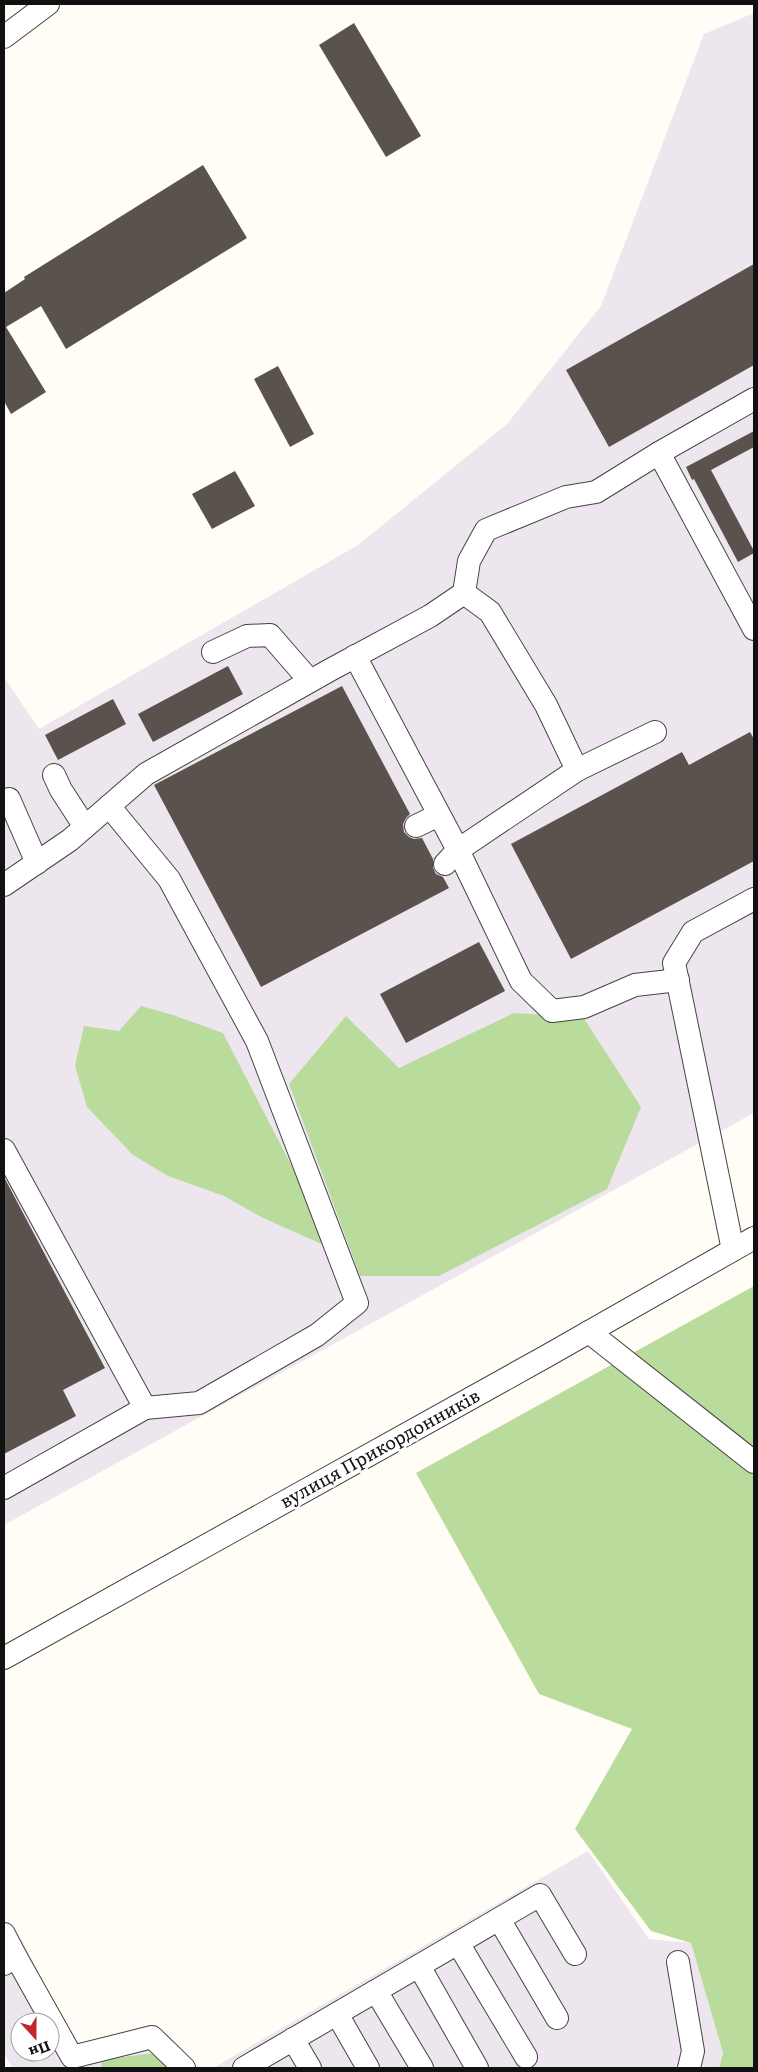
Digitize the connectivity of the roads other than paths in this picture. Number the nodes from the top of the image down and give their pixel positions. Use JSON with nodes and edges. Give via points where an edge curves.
{"nodes":[{"id":1,"x":48,"y":4,"type":"edge"},
{"id":2,"x":4,"y":37,"type":"edge"},
{"id":3,"x":754,"y":399,"type":"edge"},
{"id":4,"x":659,"y":453,"type":"junction"},
{"id":5,"x":464,"y":593,"type":"junction"},
{"id":6,"x":754,"y":630,"type":"edge"},
{"id":7,"x":213,"y":652,"type":"dead end"},
{"id":8,"x":355,"y":656,"type":"junction"},
{"id":9,"x":310,"y":681,"type":"junction"},
{"id":10,"x":655,"y":732,"type":"dead end"},
{"id":11,"x":577,"y":770,"type":"junction"},
{"id":12,"x":54,"y":775,"type":"dead end"},
{"id":13,"x":9,"y":799,"type":"dead end"},
{"id":14,"x":109,"y":806,"type":"junction"},
{"id":15,"x":439,"y":815,"type":"junction"},
{"id":16,"x":416,"y":826,"type":"dead end"},
{"id":17,"x":85,"y":827,"type":"junction"},
{"id":18,"x":451,"y":857,"type":"junction"},
{"id":19,"x":37,"y":863,"type":"junction"},
{"id":20,"x":4,"y":885,"type":"edge"},
{"id":21,"x":754,"y":899,"type":"edge"},
{"id":22,"x":678,"y":980,"type":"junction"},
{"id":23,"x":4,"y":1150,"type":"edge"},
{"id":24,"x":754,"y":1238,"type":"edge"},
{"id":25,"x":732,"y":1250,"type":"junction"},
{"id":26,"x":589,"y":1332,"type":"junction"},
{"id":27,"x":145,"y":1408,"type":"junction"},
{"id":28,"x":754,"y":1462,"type":"edge"},
{"id":29,"x":4,"y":1488,"type":"edge"},
{"id":30,"x":4,"y":1658,"type":"edge"},
{"id":31,"x":499,"y":1919,"type":"junction"},
{"id":32,"x":4,"y":1934,"type":"edge"},
{"id":33,"x":458,"y":1943,"type":"junction"},
{"id":34,"x":575,"y":1954,"type":"dead end"},
{"id":35,"x":10,"y":1960,"type":"edge"},
{"id":36,"x":678,"y":1962,"type":"dead end"},
{"id":37,"x":418,"y":1966,"type":"junction"},
{"id":38,"x":376,"y":1991,"type":"junction"},
{"id":39,"x":337,"y":2014,"type":"junction"},
{"id":40,"x":557,"y":2018,"type":"dead end"},
{"id":41,"x":293,"y":2039,"type":"junction"},
{"id":42,"x":526,"y":2057,"type":"dead end"},
{"id":43,"x":684,"y":2066,"type":"edge"},
{"id":44,"x":250,"y":2067,"type":"edge"},
{"id":45,"x":184,"y":2068,"type":"edge"},
{"id":46,"x":310,"y":2068,"type":"edge"},
{"id":47,"x":368,"y":2068,"type":"edge"},
{"id":48,"x":422,"y":2068,"type":"edge"},
{"id":49,"x":477,"y":2068,"type":"edge"}],
"edges":[{"from":1,"to":2,"type":"street"},
{"from":3,"to":4,"type":"street"},
{"from":4,"to":5,"type":"street","via":[[596,492],[566,497],[486,530],[469,561]]},
{"from":4,"to":6,"type":"street"},
{"from":5,"to":8,"type":"street","via":[[430,616]]},
{"from":5,"to":11,"type":"street","via":[[490,612],[546,705]]},
{"from":7,"to":9,"type":"street","via":[[247,636],[270,635]]},
{"from":8,"to":9,"type":"street"},
{"from":8,"to":15,"type":"street","via":[[396,755]]},
{"from":9,"to":14,"type":"street","via":[[146,774]]},
{"from":10,"to":11,"type":"street"},
{"from":11,"to":18,"type":"street"},
{"from":12,"to":17,"type":"street"},
{"from":13,"to":19,"type":"street"},
{"from":14,"to":17,"type":"street"},
{"from":14,"to":27,"type":"street","via":[[169,879],[257,1041],[357,1303],[317,1335],[199,1403]]},
{"from":15,"to":16,"type":"street"},
{"from":15,"to":18,"type":"street"},
{"from":17,"to":19,"type":"street"},
{"from":18,"to":22,"type":"street","via":[[521,981],[552,1011],[584,1007],[635,985]]},
{"from":19,"to":20,"type":"street"},
{"from":21,"to":22,"type":"street","via":[[693,932],[674,963]]},
{"from":22,"to":25,"type":"street"},
{"from":23,"to":27,"type":"street"},
{"from":24,"to":25,"type":"street","name":"вулиця Прикордонників"},
{"from":25,"to":26,"type":"street","name":"вулиця Прикордонників"},
{"from":26,"to":28,"type":"street"},
{"from":26,"to":30,"type":"street","name":"вулиця Прикордонників"},
{"from":27,"to":29,"type":"street"},
{"from":31,"to":33,"type":"street"},
{"from":31,"to":34,"type":"street","via":[[540,1895]]},
{"from":31,"to":40,"type":"street"},
{"from":32,"to":35,"type":"street"},
{"from":33,"to":37,"type":"street"},
{"from":33,"to":42,"type":"street"},
{"from":35,"to":45,"type":"street","via":[[72,2057],[152,2037]]},
{"from":36,"to":43,"type":"street","via":[[692,2051]]},
{"from":37,"to":38,"type":"street"},
{"from":37,"to":49,"type":"street"},
{"from":38,"to":39,"type":"street"},
{"from":38,"to":48,"type":"street"},
{"from":39,"to":41,"type":"street"},
{"from":39,"to":47,"type":"street"},
{"from":41,"to":44,"type":"street"},
{"from":41,"to":46,"type":"street"}]}
